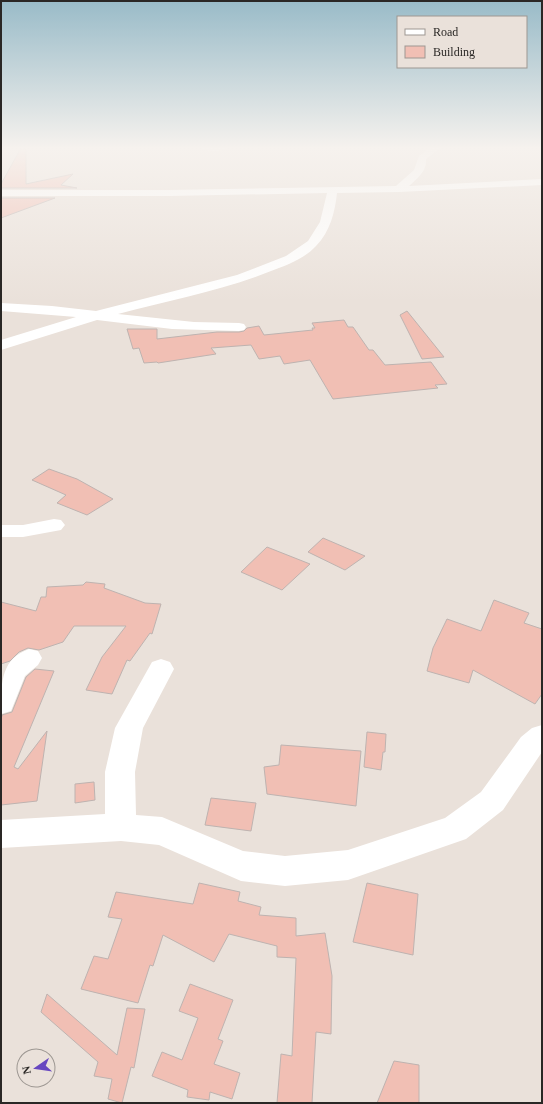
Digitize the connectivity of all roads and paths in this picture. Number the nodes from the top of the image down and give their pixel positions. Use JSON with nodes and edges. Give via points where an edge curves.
{"nodes":[{"id":1,"x":331,"y":200,"type":"edge"},
{"id":2,"x":1,"y":307,"type":"edge"},
{"id":3,"x":93,"y":316,"type":"junction"},
{"id":4,"x":239,"y":327,"type":"dead end"},
{"id":5,"x":1,"y":345,"type":"edge"},
{"id":6,"x":54,"y":525,"type":"dead end"},
{"id":7,"x":1,"y":531,"type":"edge"},
{"id":8,"x":29,"y":658,"type":"dead end"},
{"id":9,"x":161,"y":669,"type":"dead end"},
{"id":10,"x":1,"y":704,"type":"edge"},
{"id":11,"x":542,"y":736,"type":"edge"},
{"id":12,"x":121,"y":828,"type":"junction"},
{"id":13,"x":1,"y":834,"type":"edge"}],
"edges":[{"from":1,"to":3,"type":"street","via":[[330,211],[314,242],[290,259],[227,283]]},
{"from":2,"to":3,"type":"street"},
{"from":3,"to":4,"type":"street","via":[[168,325]]},
{"from":3,"to":5,"type":"street"},
{"from":6,"to":7,"type":"street","via":[[23,531]]},
{"from":8,"to":10,"type":"street","via":[[15,670]]},
{"from":9,"to":12,"type":"street","via":[[129,728],[120,772]]},
{"from":11,"to":12,"type":"street","via":[[531,744],[492,801],[455,829],[348,865],[285,871],[241,866],[162,831]]},
{"from":12,"to":13,"type":"street"}]}
